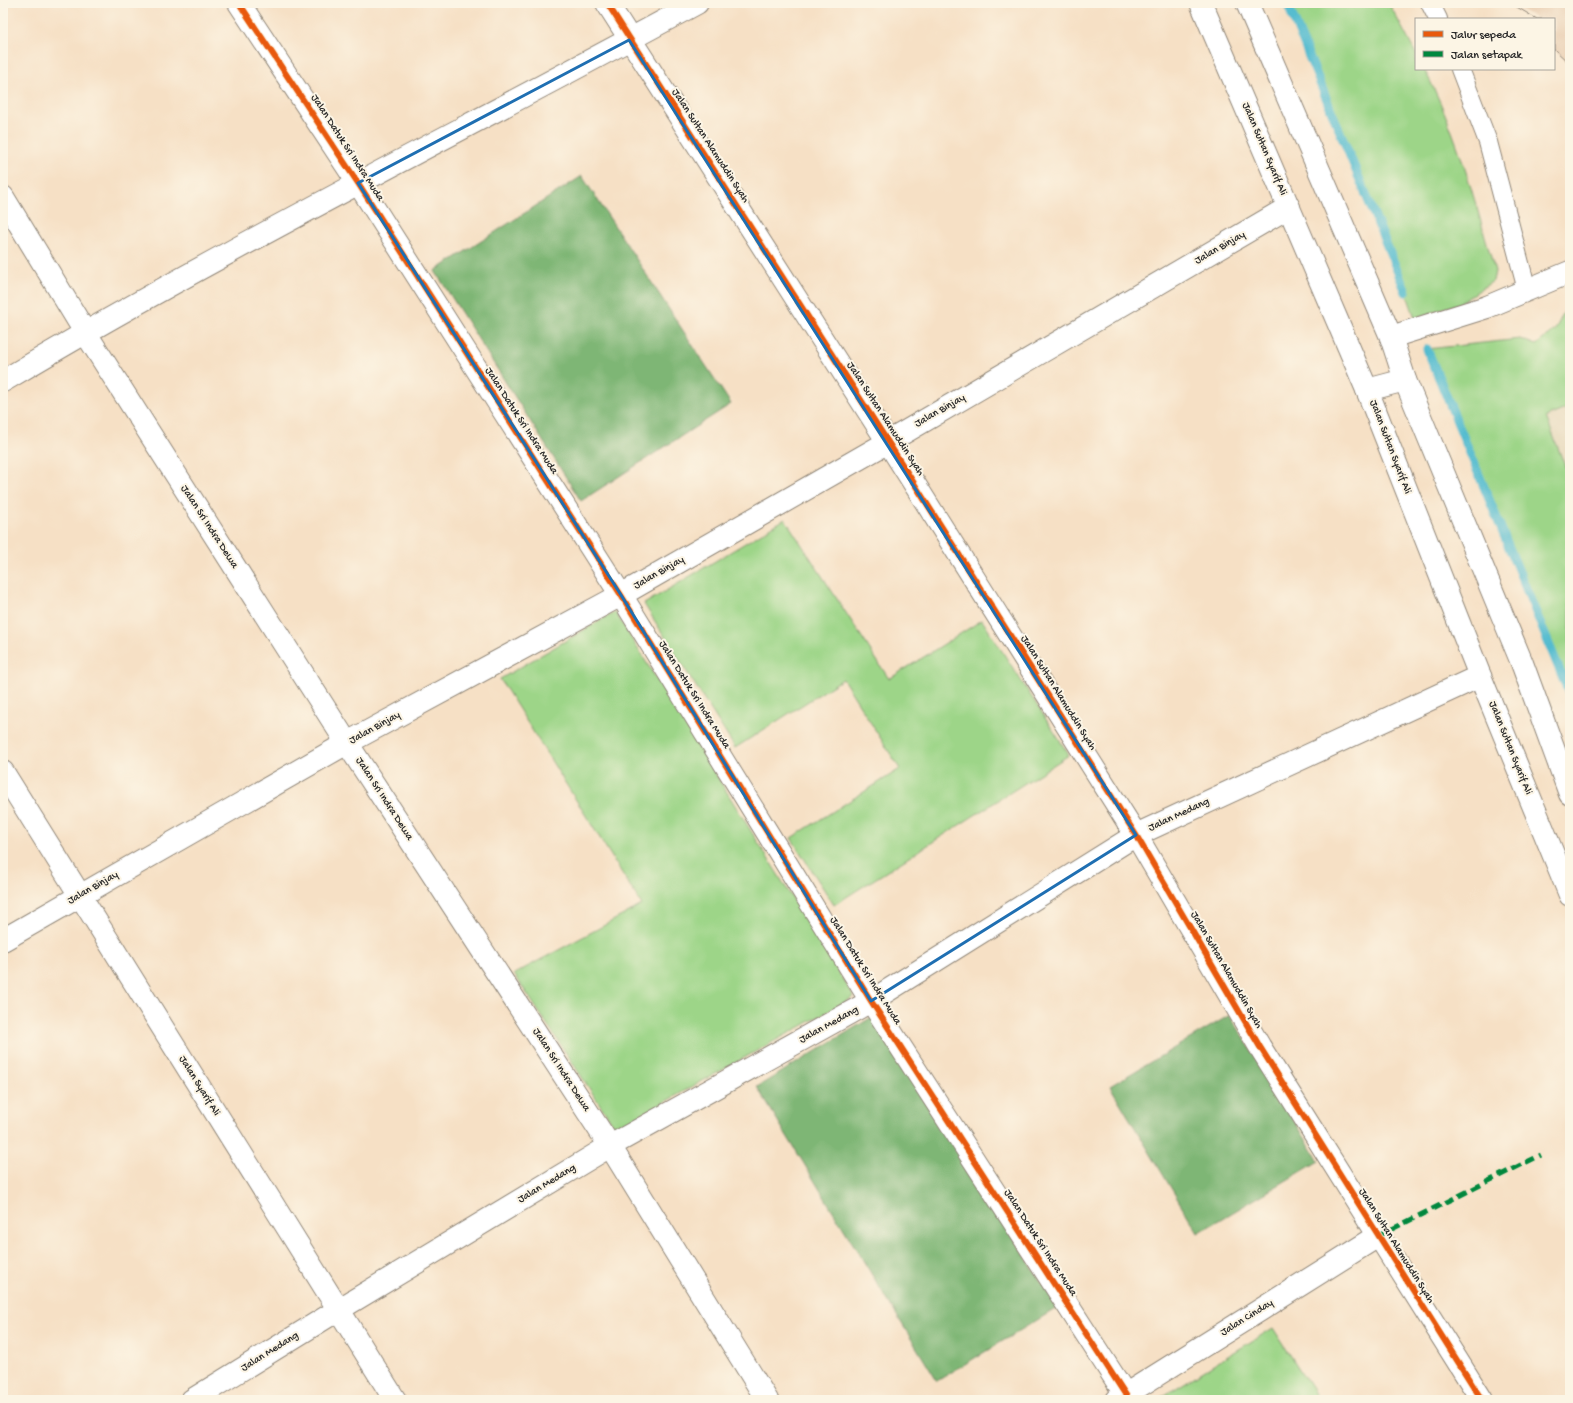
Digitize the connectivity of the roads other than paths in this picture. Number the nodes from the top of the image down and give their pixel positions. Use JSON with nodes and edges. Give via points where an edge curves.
{"nodes":[{"id":1,"x":239,"y":3,"type":"edge"},
{"id":2,"x":607,"y":3,"type":"edge"},
{"id":3,"x":697,"y":3,"type":"edge"},
{"id":4,"x":1202,"y":3,"type":"edge"},
{"id":5,"x":1248,"y":3,"type":"edge"},
{"id":6,"x":1430,"y":3,"type":"edge"},
{"id":7,"x":1438,"y":18,"type":"edge"},
{"id":8,"x":629,"y":40,"type":"junction"},
{"id":9,"x":1460,"y":70,"type":"edge"},
{"id":10,"x":358,"y":183,"type":"junction"},
{"id":11,"x":3,"y":197,"type":"edge"},
{"id":12,"x":1289,"y":207,"type":"junction"},
{"id":13,"x":1570,"y":272,"type":"edge"},
{"id":14,"x":1528,"y":290,"type":"junction"},
{"id":15,"x":85,"y":332,"type":"junction"},
{"id":16,"x":1391,"y":337,"type":"junction"},
{"id":17,"x":1405,"y":380,"type":"junction"},
{"id":18,"x":3,"y":381,"type":"edge"},
{"id":19,"x":1367,"y":390,"type":"junction"},
{"id":20,"x":888,"y":442,"type":"junction"},
{"id":21,"x":620,"y":595,"type":"junction"},
{"id":22,"x":1480,"y":676,"type":"junction"},
{"id":23,"x":348,"y":743,"type":"junction"},
{"id":24,"x":3,"y":772,"type":"edge"},
{"id":25,"x":1570,"y":794,"type":"edge"},
{"id":26,"x":1136,"y":835,"type":"junction"},
{"id":27,"x":80,"y":894,"type":"junction"},
{"id":28,"x":1570,"y":895,"type":"edge"},
{"id":29,"x":3,"y":940,"type":"edge"},
{"id":30,"x":871,"y":1001,"type":"junction"},
{"id":31,"x":610,"y":1146,"type":"junction"},
{"id":32,"x":1378,"y":1236,"type":"junction"},
{"id":33,"x":338,"y":1310,"type":"junction"},
{"id":34,"x":1124,"y":1398,"type":"edge"},
{"id":35,"x":192,"y":1400,"type":"edge"},
{"id":36,"x":395,"y":1400,"type":"edge"},
{"id":37,"x":767,"y":1400,"type":"edge"},
{"id":38,"x":1482,"y":1400,"type":"edge"}],
"edges":[{"from":1,"to":10,"type":"street","name":"Jalan Datuk Sri Indra Muda"},
{"from":2,"to":8,"type":"street","name":"Jalan Sultan Alamuddin Syah"},
{"from":3,"to":8,"type":"street"},
{"from":4,"to":12,"type":"street","name":"Jalan Sultan Syarif Ali"},
{"from":5,"to":16,"type":"street"},
{"from":6,"to":7,"type":"lane"},
{"from":8,"to":10,"type":"street"},
{"from":8,"to":20,"type":"street","name":"Jalan Sultan Alamuddin Syah"},
{"from":9,"to":14,"type":"lane","via":[[1488,142]]},
{"from":10,"to":15,"type":"street"},
{"from":10,"to":21,"type":"street","name":"Jalan Datuk Sri Indra Muda"},
{"from":11,"to":15,"type":"street","name":"Jalan Sri Indra Dewa"},
{"from":12,"to":19,"type":"street","name":"Jalan Sultan Syarif Ali"},
{"from":12,"to":20,"type":"street","name":"Jalan Binjay"},
{"from":13,"to":14,"type":"street"},
{"from":14,"to":16,"type":"street","via":[[1487,307]]},
{"from":15,"to":18,"type":"street"},
{"from":15,"to":23,"type":"street","name":"Jalan Sri Indra Dewa"},
{"from":16,"to":17,"type":"street"},
{"from":17,"to":19,"type":"street"},
{"from":17,"to":25,"type":"street","via":[[1522,663]]},
{"from":19,"to":22,"type":"street","name":"Jalan Sultan Syarif Ali"},
{"from":20,"to":21,"type":"street","name":"Jalan Binjay"},
{"from":20,"to":26,"type":"street","name":"Jalan Sultan Alamuddin Syah"},
{"from":21,"to":23,"type":"street","name":"Jalan Binjay"},
{"from":21,"to":30,"type":"street","name":"Jalan Datuk Sri Indra Muda"},
{"from":22,"to":26,"type":"street","name":"Jalan Medang"},
{"from":22,"to":28,"type":"street","name":"Jalan Sultan Syarif Ali"},
{"from":23,"to":27,"type":"street","name":"Jalan Binjay"},
{"from":23,"to":31,"type":"street","name":"Jalan Sri Indra Dewa"},
{"from":24,"to":27,"type":"street","name":"Jalan Syarif Ali"},
{"from":26,"to":30,"type":"street","name":"Jalan Medang"},
{"from":26,"to":32,"type":"street","name":"Jalan Sultan Alamuddin Syah","via":[[1260,1047]]},
{"from":27,"to":29,"type":"street","name":"Jalan Binjay"},
{"from":27,"to":33,"type":"street","name":"Jalan Syarif Ali"},
{"from":30,"to":31,"type":"street","name":"Jalan Medang"},
{"from":30,"to":34,"type":"street","name":"Jalan Datuk Sri Indra Muda"},
{"from":31,"to":33,"type":"street","name":"Jalan Medang"},
{"from":31,"to":37,"type":"street","name":"Jalan Sri Indra Dewa"},
{"from":32,"to":34,"type":"street","name":"Jalan Cinday"},
{"from":32,"to":38,"type":"street","name":"Jalan Sultan Alamuddin Syah"},
{"from":33,"to":35,"type":"street","name":"Jalan Medang"},
{"from":33,"to":36,"type":"street","name":"Jalan Syarif Ali"}]}
